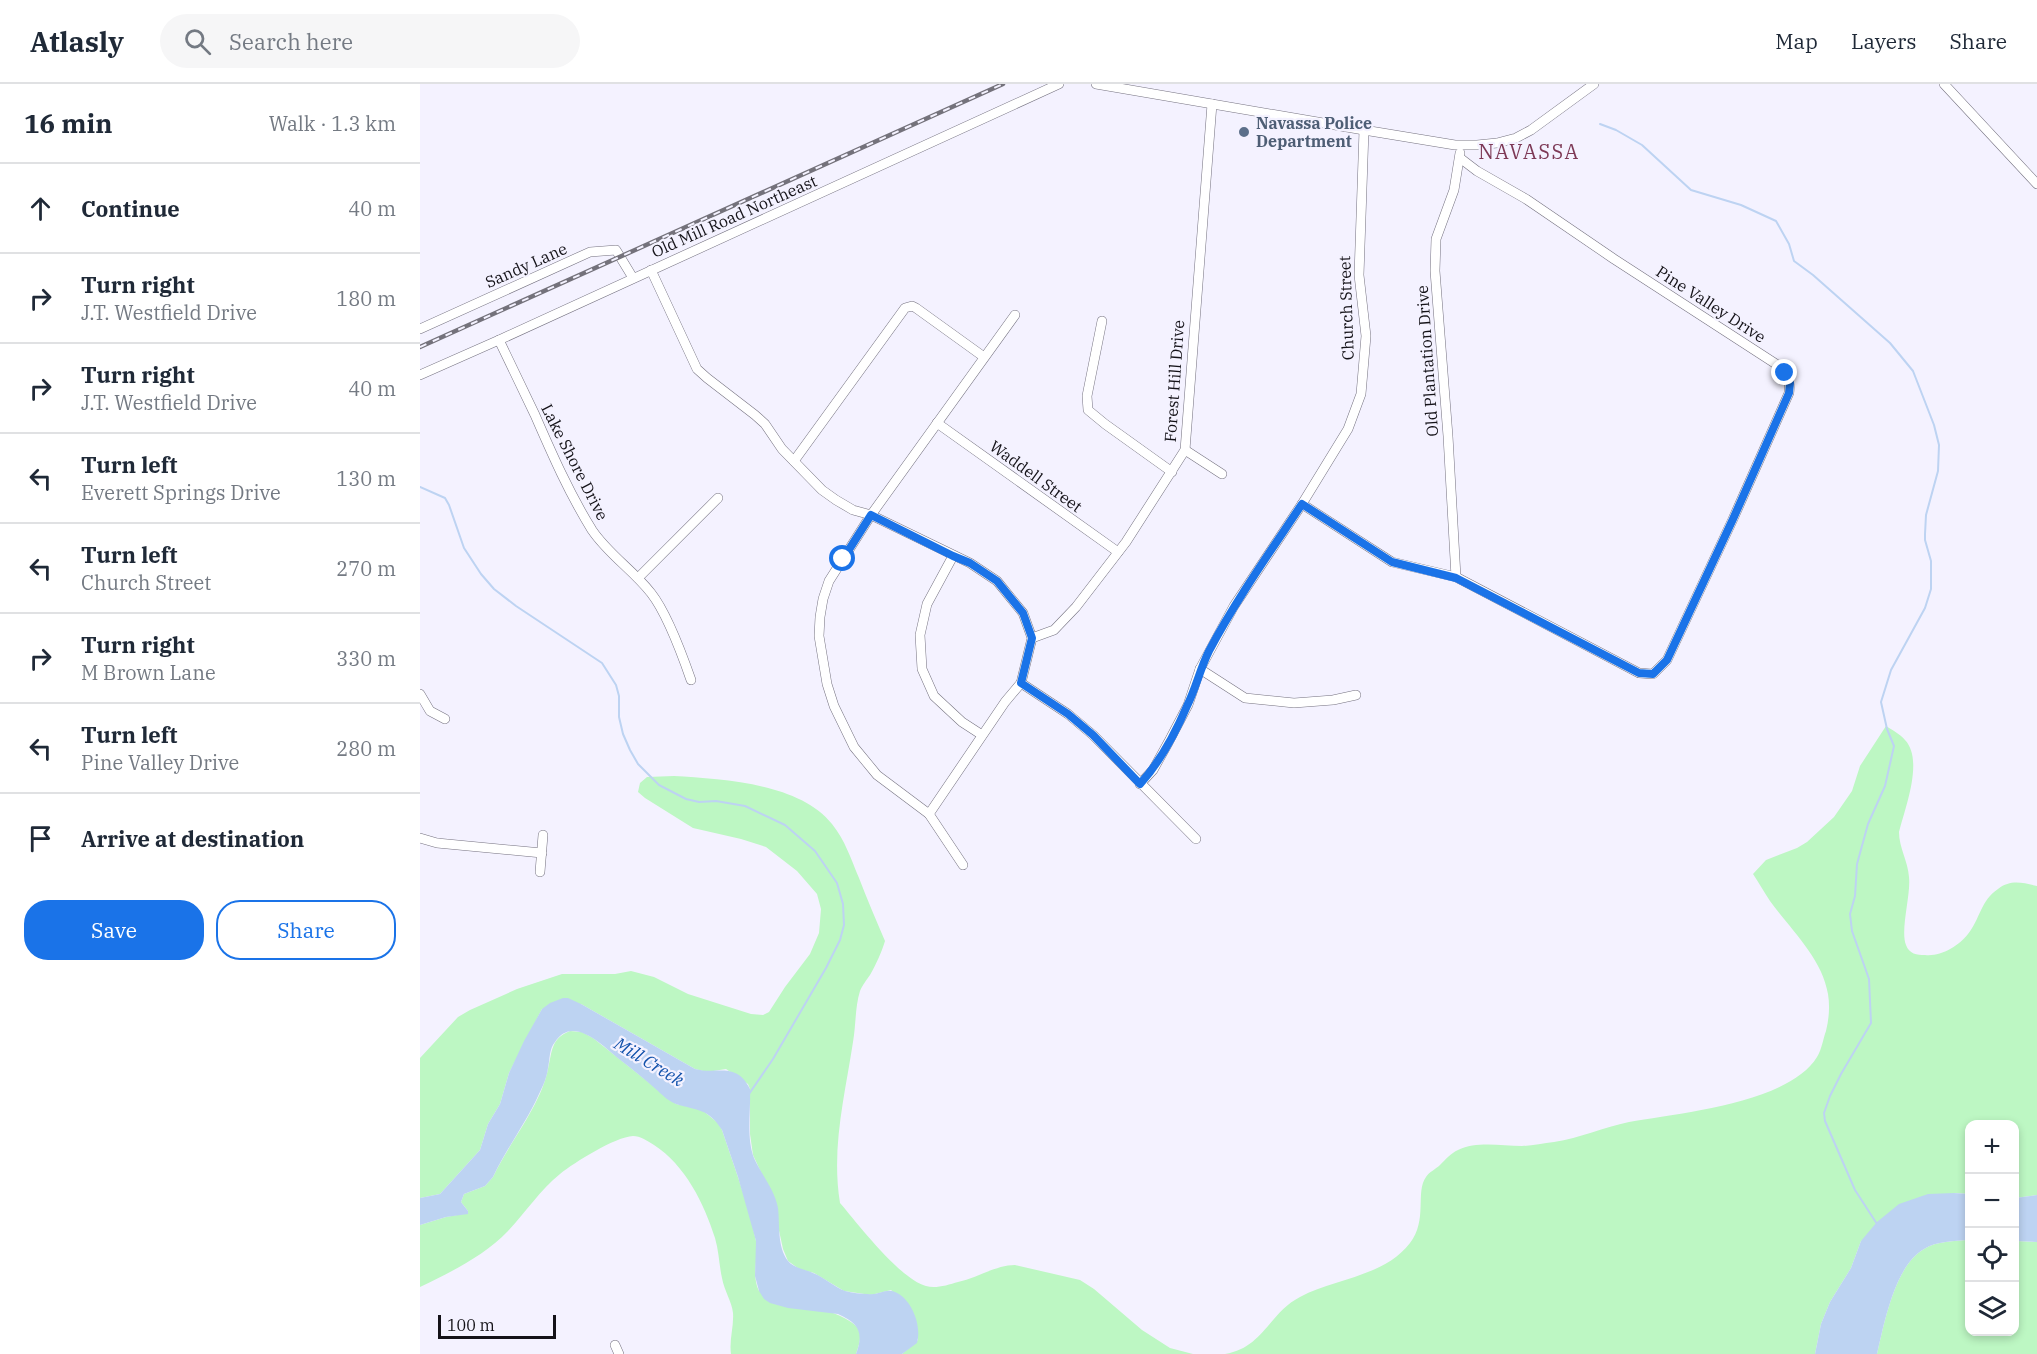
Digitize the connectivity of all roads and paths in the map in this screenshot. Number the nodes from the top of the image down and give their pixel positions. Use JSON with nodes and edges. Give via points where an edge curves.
{"nodes":[{"id":1,"x":1059,"y":84,"type":"edge"},
{"id":2,"x":1095,"y":84,"type":"edge"},
{"id":3,"x":1594,"y":84,"type":"edge"},
{"id":4,"x":1944,"y":84,"type":"edge"},
{"id":5,"x":1212,"y":104,"type":"junction"},
{"id":6,"x":1364,"y":130,"type":"junction"},
{"id":7,"x":1461,"y":145,"type":"junction"},
{"id":8,"x":1460,"y":158,"type":"junction"},
{"id":9,"x":2037,"y":184,"type":"edge"},
{"id":10,"x":651,"y":270,"type":"junction"},
{"id":11,"x":633,"y":278,"type":"junction"},
{"id":12,"x":1015,"y":315,"type":"dead end"},
{"id":13,"x":1102,"y":321,"type":"dead end"},
{"id":14,"x":420,"y":328,"type":"edge"},
{"id":15,"x":499,"y":340,"type":"junction"},
{"id":16,"x":984,"y":357,"type":"junction"},
{"id":17,"x":420,"y":375,"type":"edge"},
{"id":18,"x":937,"y":423,"type":"junction"},
{"id":19,"x":1185,"y":450,"type":"junction"},
{"id":20,"x":794,"y":461,"type":"junction"},
{"id":21,"x":1172,"y":472,"type":"junction"},
{"id":22,"x":1222,"y":474,"type":"dead end"},
{"id":23,"x":718,"y":498,"type":"dead end"},
{"id":24,"x":1302,"y":504,"type":"junction"},
{"id":25,"x":871,"y":515,"type":"junction"},
{"id":26,"x":1118,"y":552,"type":"junction"},
{"id":27,"x":953,"y":556,"type":"junction"},
{"id":28,"x":638,"y":578,"type":"junction"},
{"id":29,"x":1456,"y":578,"type":"junction"},
{"id":30,"x":1032,"y":638,"type":"junction"},
{"id":31,"x":1200,"y":669,"type":"junction"},
{"id":32,"x":692,"y":680,"type":"dead end"},
{"id":33,"x":1021,"y":683,"type":"junction"},
{"id":34,"x":420,"y":694,"type":"edge"},
{"id":35,"x":1356,"y":695,"type":"dead end"},
{"id":36,"x":445,"y":719,"type":"dead end"},
{"id":37,"x":982,"y":735,"type":"junction"},
{"id":38,"x":1140,"y":784,"type":"junction"},
{"id":39,"x":929,"y":814,"type":"junction"},
{"id":40,"x":543,"y":834,"type":"dead end"},
{"id":41,"x":420,"y":838,"type":"edge"},
{"id":42,"x":1196,"y":839,"type":"dead end"},
{"id":43,"x":542,"y":853,"type":"junction"},
{"id":44,"x":963,"y":865,"type":"dead end"},
{"id":45,"x":540,"y":872,"type":"dead end"}],
"edges":[{"from":1,"to":10,"type":"street","name":"Old Mill Road Northeast"},
{"from":2,"to":5,"type":"street"},
{"from":3,"to":7,"type":"street","via":[[1516,138]]},
{"from":4,"to":9,"type":"street"},
{"from":5,"to":6,"type":"street"},
{"from":5,"to":19,"type":"street","name":"Forest Hill Drive"},
{"from":6,"to":7,"type":"street"},
{"from":6,"to":24,"type":"street","name":"Church Street","via":[[1359,275],[1365,336],[1361,394],[1348,429]]},
{"from":7,"to":8,"type":"street","name":"Old Plantation Drive"},
{"from":8,"to":29,"type":"street","name":"Old Plantation Drive","via":[[1454,190],[1436,238]]},
{"from":8,"to":29,"type":"street","name":"Pine Valley Drive","via":[[1776,364],[1790,383],[1789,393],[1667,660],[1653,674],[1639,673]]},
{"from":10,"to":11,"type":"street","name":"Old Mill Road Northeast"},
{"from":10,"to":20,"type":"street","via":[[697,369],[765,424]]},
{"from":11,"to":14,"type":"street","name":"Sandy Lane","via":[[616,249],[590,252]]},
{"from":11,"to":15,"type":"street","name":"Old Mill Road Northeast"},
{"from":12,"to":16,"type":"street"},
{"from":13,"to":21,"type":"street","via":[[1087,396],[1088,410]]},
{"from":15,"to":17,"type":"street","name":"Old Mill Road Northeast"},
{"from":15,"to":28,"type":"street","name":"Lake Shore Drive","via":[[580,511],[612,554]]},
{"from":16,"to":18,"type":"street"},
{"from":16,"to":20,"type":"street","via":[[916,308],[905,308]]},
{"from":18,"to":25,"type":"street"},
{"from":18,"to":26,"type":"street","name":"Waddell Street"},
{"from":19,"to":21,"type":"street","name":"Forest Hill Drive"},
{"from":19,"to":22,"type":"street"},
{"from":20,"to":25,"type":"street","via":[[836,500]]},
{"from":21,"to":26,"type":"street","name":"Forest Hill Drive"},
{"from":23,"to":28,"type":"street"},
{"from":24,"to":29,"type":"street","via":[[1392,562]]},
{"from":24,"to":31,"type":"street","name":"Church Street","via":[[1234,606]]},
{"from":25,"to":27,"type":"street"},
{"from":25,"to":39,"type":"street","via":[[829,581],[823,599],[819,636],[827,684],[843,726],[864,761]]},
{"from":26,"to":30,"type":"street","name":"Forest Hill Drive","via":[[1054,630]]},
{"from":27,"to":30,"type":"street","via":[[997,581],[1023,613]]},
{"from":27,"to":37,"type":"street","via":[[927,604],[920,635],[922,669],[934,696]]},
{"from":28,"to":32,"type":"street","name":"Lake Shore Drive","via":[[664,613]]},
{"from":30,"to":33,"type":"street"},
{"from":31,"to":35,"type":"street","via":[[1245,698],[1294,703]]},
{"from":31,"to":38,"type":"street","name":"Church Street","via":[[1188,705],[1153,770]]},
{"from":33,"to":37,"type":"street"},
{"from":33,"to":38,"type":"street","via":[[1093,735]]},
{"from":34,"to":36,"type":"street","via":[[430,711]]},
{"from":37,"to":39,"type":"street"},
{"from":38,"to":42,"type":"street"},
{"from":39,"to":44,"type":"street"},
{"from":40,"to":43,"type":"street"},
{"from":41,"to":43,"type":"street"},
{"from":43,"to":45,"type":"street"}]}
